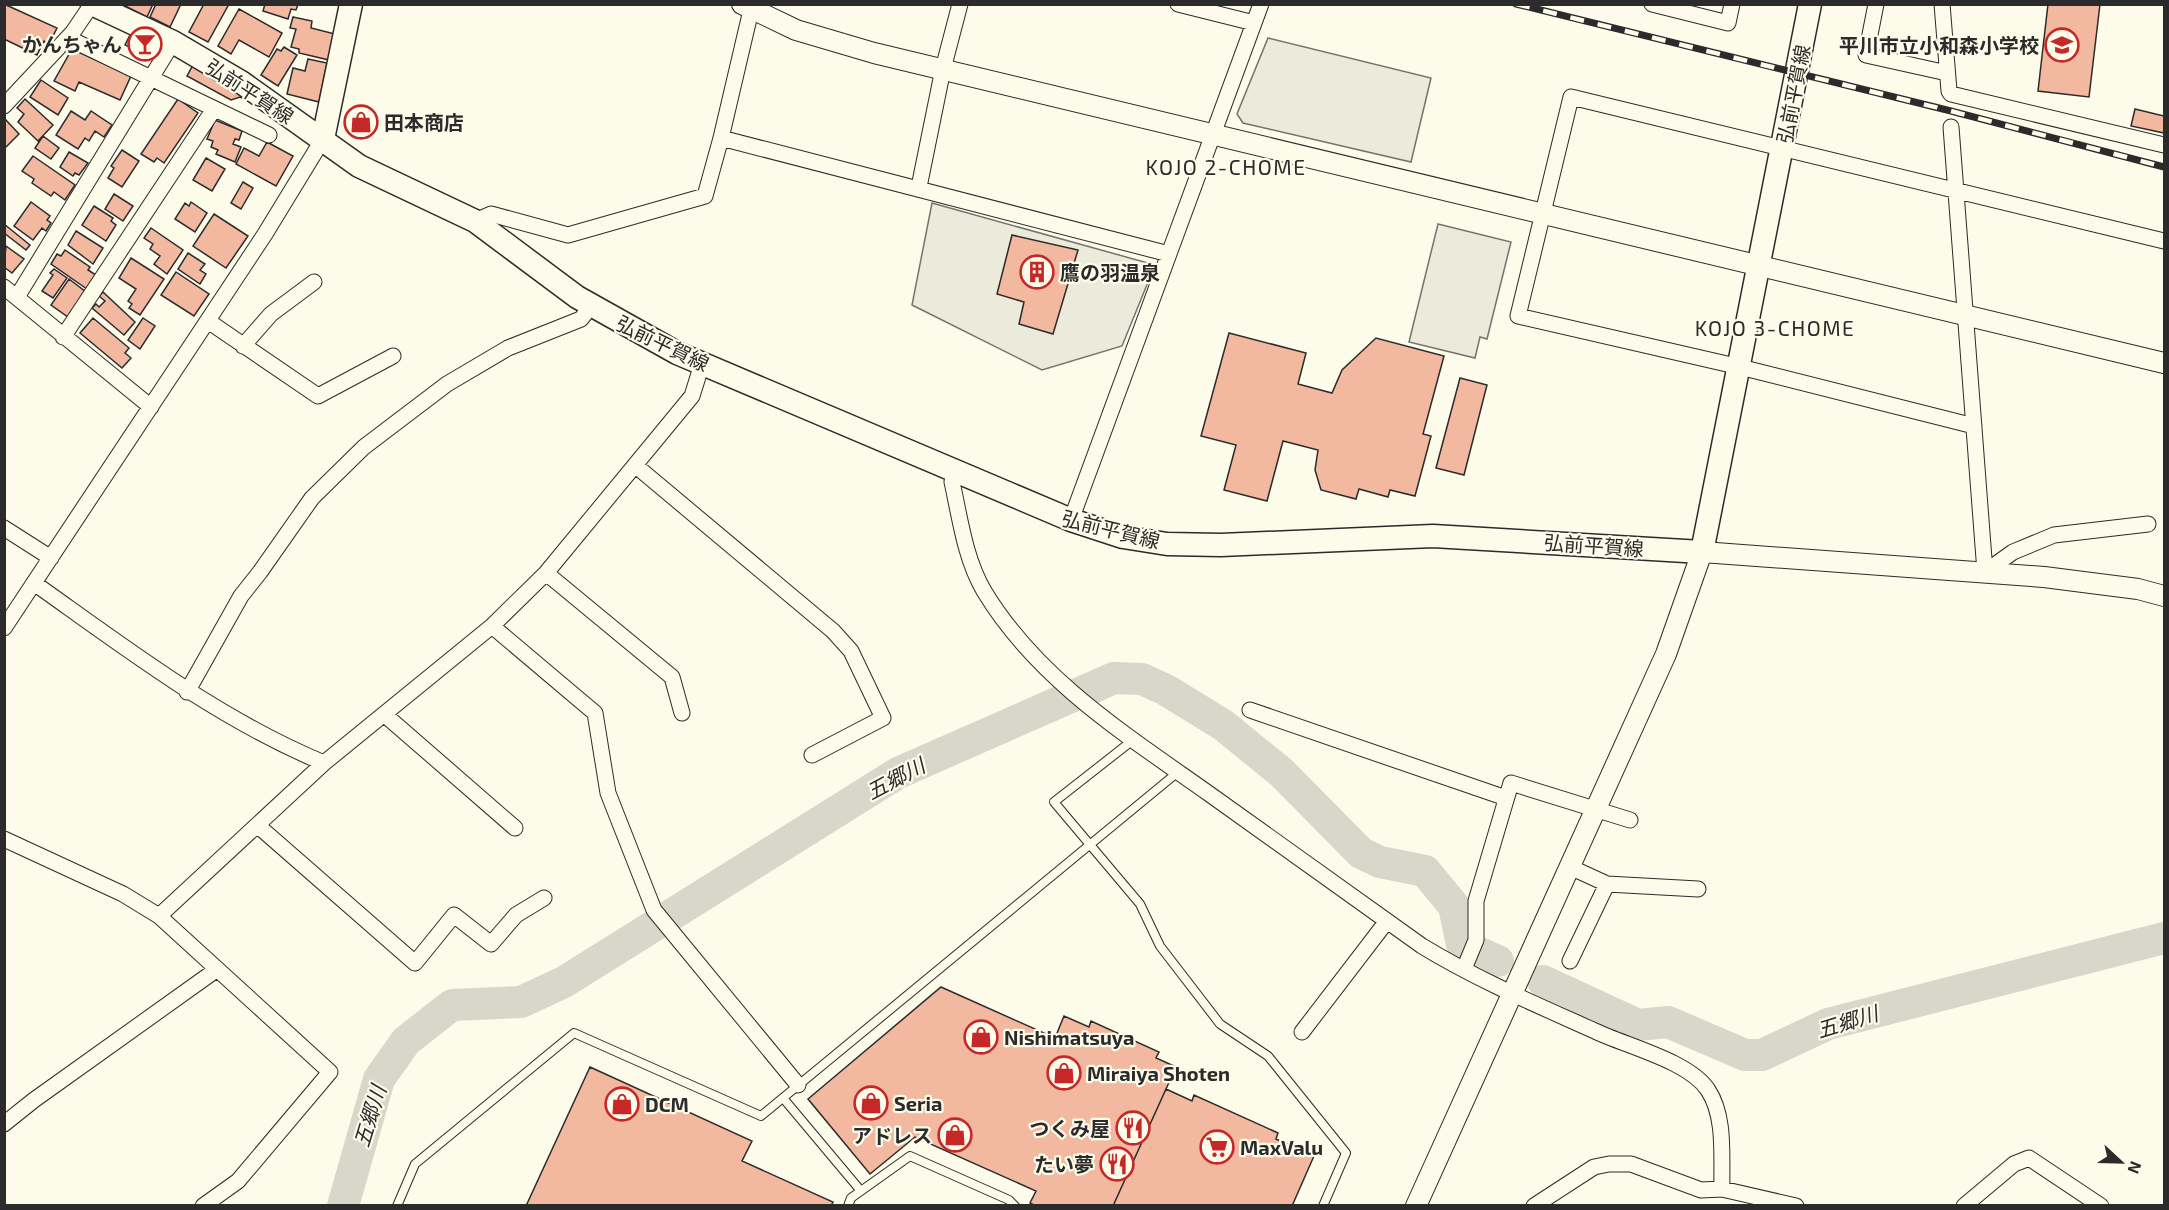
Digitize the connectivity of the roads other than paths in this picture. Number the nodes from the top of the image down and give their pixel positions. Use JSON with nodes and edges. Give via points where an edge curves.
{"nodes":[{"id":1,"x":351,"y":4,"type":"edge"},
{"id":2,"x":960,"y":4,"type":"edge"},
{"id":3,"x":1179,"y":4,"type":"edge"},
{"id":4,"x":1261,"y":4,"type":"edge"},
{"id":5,"x":1652,"y":4,"type":"edge"},
{"id":6,"x":1732,"y":4,"type":"edge"},
{"id":7,"x":1810,"y":4,"type":"edge"},
{"id":8,"x":1876,"y":4,"type":"edge"},
{"id":9,"x":1942,"y":4,"type":"edge"},
{"id":10,"x":92,"y":5,"type":"edge"},
{"id":11,"x":746,"y":7,"type":"edge"},
{"id":12,"x":1254,"y":23,"type":"junction"},
{"id":13,"x":68,"y":38,"type":"junction"},
{"id":14,"x":173,"y":42,"type":"junction"},
{"id":15,"x":943,"y":69,"type":"junction"},
{"id":16,"x":1947,"y":73,"type":"junction"},
{"id":17,"x":153,"y":79,"type":"junction"},
{"id":18,"x":4,"y":106,"type":"edge"},
{"id":19,"x":214,"y":109,"type":"junction"},
{"id":20,"x":1951,"y":127,"type":"dead end"},
{"id":21,"x":1214,"y":134,"type":"junction"},
{"id":22,"x":269,"y":135,"type":"dead end"},
{"id":23,"x":721,"y":138,"type":"junction"},
{"id":24,"x":323,"y":139,"type":"junction"},
{"id":25,"x":2164,"y":145,"type":"edge"},
{"id":26,"x":1782,"y":148,"type":"junction"},
{"id":27,"x":919,"y":187,"type":"junction"},
{"id":28,"x":1956,"y":191,"type":"junction"},
{"id":29,"x":1543,"y":213,"type":"junction"},
{"id":30,"x":475,"y":221,"type":"junction"},
{"id":31,"x":2164,"y":241,"type":"edge"},
{"id":32,"x":1169,"y":254,"type":"junction"},
{"id":33,"x":1759,"y":265,"type":"junction"},
{"id":34,"x":314,"y":282,"type":"dead end"},
{"id":35,"x":11,"y":292,"type":"edge"},
{"id":36,"x":591,"y":306,"type":"junction"},
{"id":37,"x":1966,"y":315,"type":"junction"},
{"id":38,"x":208,"y":321,"type":"junction"},
{"id":39,"x":63,"y":337,"type":"junction"},
{"id":40,"x":243,"y":346,"type":"junction"},
{"id":41,"x":393,"y":356,"type":"dead end"},
{"id":42,"x":2164,"y":363,"type":"edge"},
{"id":43,"x":702,"y":364,"type":"junction"},
{"id":44,"x":1740,"y":367,"type":"junction"},
{"id":45,"x":151,"y":407,"type":"junction"},
{"id":46,"x":1974,"y":426,"type":"junction"},
{"id":47,"x":636,"y":466,"type":"junction"},
{"id":48,"x":954,"y":472,"type":"junction"},
{"id":49,"x":1071,"y":520,"type":"junction"},
{"id":50,"x":2148,"y":524,"type":"dead end"},
{"id":51,"x":4,"y":528,"type":"edge"},
{"id":52,"x":1702,"y":552,"type":"junction"},
{"id":53,"x":51,"y":558,"type":"junction"},
{"id":54,"x":1985,"y":572,"type":"junction"},
{"id":55,"x":546,"y":573,"type":"junction"},
{"id":56,"x":34,"y":583,"type":"junction"},
{"id":57,"x":2164,"y":596,"type":"edge"},
{"id":58,"x":492,"y":626,"type":"junction"},
{"id":59,"x":4,"y":628,"type":"edge"},
{"id":60,"x":187,"y":692,"type":"junction"},
{"id":61,"x":1250,"y":710,"type":"dead end"},
{"id":62,"x":682,"y":713,"type":"dead end"},
{"id":63,"x":385,"y":715,"type":"junction"},
{"id":64,"x":1133,"y":740,"type":"junction"},
{"id":65,"x":812,"y":755,"type":"dead end"},
{"id":66,"x":324,"y":763,"type":"junction"},
{"id":67,"x":1178,"y":772,"type":"junction"},
{"id":68,"x":1506,"y":798,"type":"junction"},
{"id":69,"x":1596,"y":809,"type":"junction"},
{"id":70,"x":1630,"y":820,"type":"dead end"},
{"id":71,"x":257,"y":825,"type":"junction"},
{"id":72,"x":515,"y":828,"type":"dead end"},
{"id":73,"x":4,"y":839,"type":"edge"},
{"id":74,"x":1090,"y":845,"type":"junction"},
{"id":75,"x":1570,"y":867,"type":"junction"},
{"id":76,"x":1607,"y":884,"type":"junction"},
{"id":77,"x":1698,"y":889,"type":"dead end"},
{"id":78,"x":544,"y":898,"type":"dead end"},
{"id":79,"x":159,"y":916,"type":"junction"},
{"id":80,"x":1387,"y":921,"type":"junction"},
{"id":81,"x":1570,"y":961,"type":"dead end"},
{"id":82,"x":1466,"y":964,"type":"junction"},
{"id":83,"x":216,"y":970,"type":"junction"},
{"id":84,"x":1513,"y":992,"type":"junction"},
{"id":85,"x":1302,"y":1032,"type":"dead end"},
{"id":86,"x":798,"y":1085,"type":"junction"},
{"id":87,"x":783,"y":1098,"type":"junction"},
{"id":88,"x":4,"y":1124,"type":"edge"},
{"id":89,"x":1722,"y":1189,"type":"junction"},
{"id":90,"x":861,"y":1191,"type":"junction"},
{"id":91,"x":203,"y":1206,"type":"edge"},
{"id":92,"x":397,"y":1206,"type":"edge"},
{"id":93,"x":848,"y":1206,"type":"edge"},
{"id":94,"x":1015,"y":1206,"type":"edge"},
{"id":95,"x":1323,"y":1206,"type":"edge"},
{"id":96,"x":1416,"y":1206,"type":"edge"},
{"id":97,"x":1534,"y":1206,"type":"edge"},
{"id":98,"x":1796,"y":1206,"type":"edge"},
{"id":99,"x":1964,"y":1206,"type":"edge"},
{"id":100,"x":2101,"y":1206,"type":"edge"}],
"edges":[{"from":1,"to":24,"type":"main road"},
{"from":2,"to":15,"type":"street"},
{"from":3,"to":12,"type":"street"},
{"from":4,"to":12,"type":"street"},
{"from":5,"to":6,"type":"street","via":[[1728,23]]},
{"from":7,"to":26,"type":"main road","name":"弘前平賀線"},
{"from":8,"to":16,"type":"street","via":[[1866,54]]},
{"from":9,"to":16,"type":"street"},
{"from":10,"to":13,"type":"street"},
{"from":10,"to":14,"type":"main road","name":"弘前平賀線"},
{"from":11,"to":15,"type":"street","via":[[796,30]]},
{"from":11,"to":23,"type":"street"},
{"from":12,"to":21,"type":"street"},
{"from":13,"to":17,"type":"street"},
{"from":13,"to":18,"type":"street"},
{"from":14,"to":17,"type":"street"},
{"from":14,"to":24,"type":"main road","name":"弘前平賀線","via":[[241,82]]},
{"from":15,"to":21,"type":"street"},
{"from":15,"to":27,"type":"street"},
{"from":16,"to":25,"type":"street","via":[[1952,94]]},
{"from":17,"to":19,"type":"street"},
{"from":17,"to":35,"type":"street"},
{"from":19,"to":22,"type":"street"},
{"from":19,"to":39,"type":"street"},
{"from":20,"to":28,"type":"street"},
{"from":21,"to":29,"type":"street"},
{"from":21,"to":32,"type":"street"},
{"from":23,"to":27,"type":"street"},
{"from":23,"to":30,"type":"street","via":[[705,196],[568,235],[491,214]]},
{"from":24,"to":30,"type":"main road","name":"弘前平賀線","via":[[359,166]]},
{"from":24,"to":38,"type":"street"},
{"from":26,"to":28,"type":"street"},
{"from":26,"to":29,"type":"street","via":[[1571,98]]},
{"from":26,"to":33,"type":"main road","name":"弘前平賀線"},
{"from":27,"to":32,"type":"street"},
{"from":28,"to":31,"type":"street"},
{"from":28,"to":37,"type":"street"},
{"from":29,"to":33,"type":"street"},
{"from":29,"to":44,"type":"street","via":[[1518,316]]},
{"from":30,"to":36,"type":"main road","name":"弘前平賀線"},
{"from":32,"to":49,"type":"street"},
{"from":33,"to":37,"type":"street"},
{"from":33,"to":44,"type":"main road","name":"弘前平賀線"},
{"from":34,"to":40,"type":"street","via":[[271,314]]},
{"from":35,"to":39,"type":"street"},
{"from":36,"to":43,"type":"main road","name":"弘前平賀線"},
{"from":36,"to":60,"type":"street","via":[[581,320],[508,348],[447,384],[364,447],[312,498],[241,596]]},
{"from":37,"to":42,"type":"street"},
{"from":37,"to":46,"type":"street"},
{"from":38,"to":40,"type":"street"},
{"from":38,"to":45,"type":"street"},
{"from":39,"to":45,"type":"street"},
{"from":40,"to":41,"type":"street","via":[[318,396]]},
{"from":43,"to":47,"type":"street","via":[[692,396]]},
{"from":43,"to":48,"type":"main road","name":"弘前平賀線"},
{"from":44,"to":46,"type":"street"},
{"from":44,"to":52,"type":"main road","name":"弘前平賀線"},
{"from":45,"to":53,"type":"street"},
{"from":46,"to":54,"type":"street"},
{"from":47,"to":55,"type":"street"},
{"from":47,"to":65,"type":"street","via":[[833,631],[851,651],[883,718]]},
{"from":48,"to":49,"type":"main road","name":"弘前平賀線"},
{"from":48,"to":64,"type":"street","via":[[952,482],[970,562],[984,590],[1005,620],[1069,691]]},
{"from":49,"to":52,"type":"main road","name":"弘前平賀線","via":[[1123,537],[1167,544],[1432,536]]},
{"from":50,"to":54,"type":"street","via":[[2054,535],[2013,552]]},
{"from":51,"to":53,"type":"street"},
{"from":52,"to":54,"type":"street"},
{"from":52,"to":69,"type":"street","via":[[1666,654]]},
{"from":53,"to":56,"type":"street"},
{"from":54,"to":57,"type":"street","via":[[2091,583]]},
{"from":55,"to":58,"type":"street"},
{"from":55,"to":62,"type":"street","via":[[672,677]]},
{"from":56,"to":59,"type":"street"},
{"from":56,"to":60,"type":"street"},
{"from":58,"to":63,"type":"street"},
{"from":58,"to":86,"type":"street","via":[[595,713],[608,793],[654,910]]},
{"from":60,"to":66,"type":"street","via":[[276,743]]},
{"from":61,"to":68,"type":"street"},
{"from":63,"to":66,"type":"street"},
{"from":63,"to":72,"type":"street"},
{"from":64,"to":67,"type":"street"},
{"from":64,"to":74,"type":"lane","via":[[1054,802]]},
{"from":66,"to":71,"type":"street"},
{"from":67,"to":74,"type":"lane"},
{"from":67,"to":80,"type":"street"},
{"from":68,"to":69,"type":"street","via":[[1510,783]]},
{"from":68,"to":82,"type":"street","via":[[1476,901],[1476,940]]},
{"from":69,"to":70,"type":"street"},
{"from":69,"to":75,"type":"street"},
{"from":71,"to":78,"type":"street","via":[[415,963],[454,915],[491,944],[516,915]]},
{"from":71,"to":79,"type":"street"},
{"from":73,"to":79,"type":"street","via":[[123,894]]},
{"from":74,"to":86,"type":"lane"},
{"from":74,"to":95,"type":"lane","via":[[1140,904],[1160,946],[1220,1024],[1268,1056],[1346,1153]]},
{"from":75,"to":76,"type":"street"},
{"from":75,"to":84,"type":"street"},
{"from":76,"to":77,"type":"street"},
{"from":76,"to":81,"type":"street"},
{"from":79,"to":83,"type":"street"},
{"from":80,"to":82,"type":"street","via":[[1422,946]]},
{"from":80,"to":85,"type":"street"},
{"from":82,"to":84,"type":"street"},
{"from":83,"to":88,"type":"street"},
{"from":83,"to":91,"type":"street","via":[[330,1072],[238,1181]]},
{"from":84,"to":89,"type":"street","via":[[1684,1069],[1698,1079],[1708,1091],[1720,1124]]},
{"from":84,"to":96,"type":"street"},
{"from":86,"to":87,"type":"lane"},
{"from":87,"to":90,"type":"lane"},
{"from":87,"to":92,"type":"lane","via":[[761,1116],[574,1033],[415,1164]]},
{"from":89,"to":97,"type":"street","via":[[1701,1190],[1631,1164],[1609,1164],[1594,1167]]},
{"from":89,"to":98,"type":"street"},
{"from":90,"to":93,"type":"lane"},
{"from":90,"to":94,"type":"lane","via":[[910,1156]]},
{"from":99,"to":100,"type":"street","via":[[2014,1164],[2029,1158]]}]}
